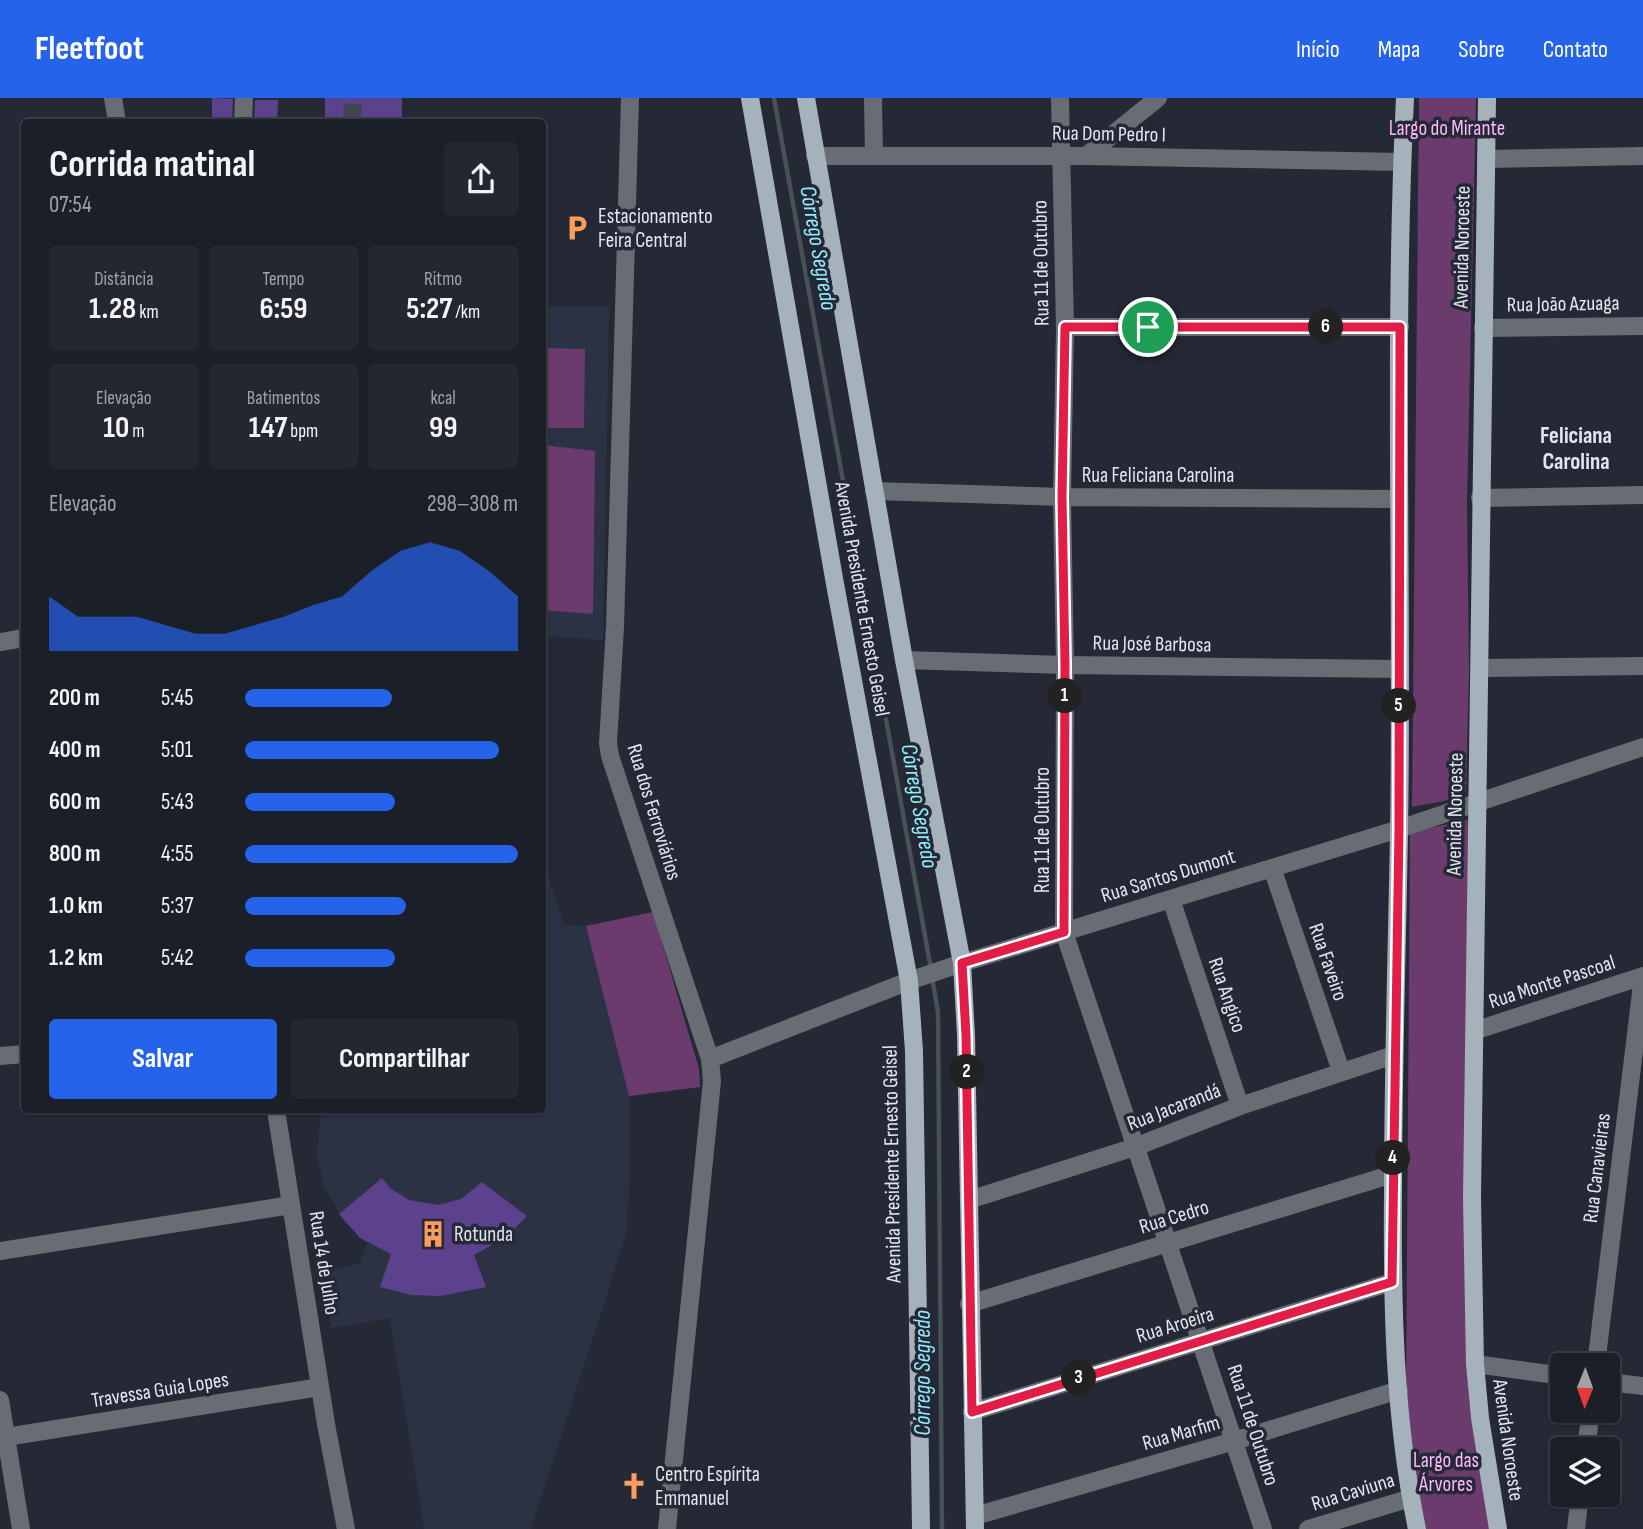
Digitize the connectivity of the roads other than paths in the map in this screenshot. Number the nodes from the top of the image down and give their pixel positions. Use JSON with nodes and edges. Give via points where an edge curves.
{"nodes":[{"id":1,"x":113,"y":98,"type":"edge"},
{"id":2,"x":244,"y":98,"type":"edge"},
{"id":3,"x":630,"y":98,"type":"edge"},
{"id":4,"x":750,"y":98,"type":"edge"},
{"id":5,"x":806,"y":98,"type":"edge"},
{"id":6,"x":873,"y":98,"type":"edge"},
{"id":7,"x":1060,"y":98,"type":"edge"},
{"id":8,"x":1158,"y":98,"type":"edge"},
{"id":9,"x":1405,"y":98,"type":"edge"},
{"id":10,"x":1487,"y":98,"type":"edge"},
{"id":11,"x":116,"y":119,"type":"edge"},
{"id":12,"x":243,"y":119,"type":"edge"},
{"id":13,"x":815,"y":156,"type":"junction"},
{"id":14,"x":874,"y":156,"type":"junction"},
{"id":15,"x":1062,"y":156,"type":"junction"},
{"id":16,"x":1086,"y":156,"type":"junction"},
{"id":17,"x":1643,"y":156,"type":"edge"},
{"id":18,"x":1486,"y":159,"type":"junction"},
{"id":19,"x":1402,"y":162,"type":"junction"},
{"id":20,"x":1643,"y":326,"type":"edge"},
{"id":21,"x":1065,"y":327,"type":"junction"},
{"id":22,"x":1400,"y":327,"type":"junction"},
{"id":23,"x":1483,"y":328,"type":"junction"},
{"id":24,"x":874,"y":491,"type":"junction"},
{"id":25,"x":1643,"y":495,"type":"edge"},
{"id":26,"x":1062,"y":497,"type":"junction"},
{"id":27,"x":1480,"y":498,"type":"junction"},
{"id":28,"x":1399,"y":499,"type":"junction"},
{"id":29,"x":21,"y":638,"type":"edge"},
{"id":30,"x":0,"y":642,"type":"edge"},
{"id":31,"x":904,"y":660,"type":"junction"},
{"id":32,"x":1065,"y":665,"type":"junction"},
{"id":33,"x":1643,"y":666,"type":"edge"},
{"id":34,"x":1480,"y":668,"type":"junction"},
{"id":35,"x":1399,"y":669,"type":"junction"},
{"id":36,"x":1643,"y":747,"type":"edge"},
{"id":37,"x":1477,"y":804,"type":"junction"},
{"id":38,"x":1399,"y":829,"type":"junction"},
{"id":39,"x":1272,"y":868,"type":"junction"},
{"id":40,"x":1171,"y":899,"type":"junction"},
{"id":41,"x":1064,"y":932,"type":"junction"},
{"id":42,"x":961,"y":963,"type":"junction"},
{"id":43,"x":1643,"y":976,"type":"edge"},
{"id":44,"x":912,"y":980,"type":"junction"},
{"id":45,"x":1474,"y":1031,"type":"junction"},
{"id":46,"x":21,"y":1054,"type":"edge"},
{"id":47,"x":1394,"y":1055,"type":"junction"},
{"id":48,"x":0,"y":1056,"type":"edge"},
{"id":49,"x":710,"y":1059,"type":"junction"},
{"id":50,"x":1341,"y":1071,"type":"junction"},
{"id":51,"x":1240,"y":1106,"type":"junction"},
{"id":52,"x":276,"y":1113,"type":"edge"},
{"id":53,"x":1135,"y":1147,"type":"junction"},
{"id":54,"x":1393,"y":1174,"type":"junction"},
{"id":55,"x":969,"y":1200,"type":"junction"},
{"id":56,"x":291,"y":1205,"type":"junction"},
{"id":57,"x":1168,"y":1243,"type":"junction"},
{"id":58,"x":0,"y":1251,"type":"edge"},
{"id":59,"x":1392,"y":1282,"type":"junction"},
{"id":60,"x":969,"y":1304,"type":"junction"},
{"id":61,"x":1201,"y":1341,"type":"junction"},
{"id":62,"x":1598,"y":1353,"type":"edge"},
{"id":63,"x":1475,"y":1364,"type":"junction"},
{"id":64,"x":1550,"y":1374,"type":"edge"},
{"id":65,"x":1620,"y":1383,"type":"edge"},
{"id":66,"x":1643,"y":1386,"type":"edge"},
{"id":67,"x":320,"y":1387,"type":"junction"},
{"id":68,"x":1398,"y":1390,"type":"junction"},
{"id":69,"x":0,"y":1400,"type":"edge"},
{"id":70,"x":972,"y":1412,"type":"junction"},
{"id":71,"x":326,"y":1424,"type":"junction"},
{"id":72,"x":6,"y":1437,"type":"junction"},
{"id":73,"x":1234,"y":1441,"type":"junction"},
{"id":74,"x":5,"y":1459,"type":"edge"},
{"id":75,"x":1410,"y":1498,"type":"junction"},
{"id":76,"x":1579,"y":1507,"type":"edge"},
{"id":77,"x":975,"y":1523,"type":"edge"},
{"id":78,"x":21,"y":1529,"type":"edge"},
{"id":79,"x":335,"y":1529,"type":"edge"},
{"id":80,"x":346,"y":1529,"type":"edge"},
{"id":81,"x":667,"y":1529,"type":"edge"},
{"id":82,"x":921,"y":1529,"type":"edge"},
{"id":83,"x":1263,"y":1529,"type":"edge"},
{"id":84,"x":1308,"y":1529,"type":"edge"},
{"id":85,"x":1417,"y":1529,"type":"edge"},
{"id":86,"x":1498,"y":1529,"type":"edge"},
{"id":87,"x":1576,"y":1529,"type":"edge"}],
"edges":[{"from":1,"to":11,"type":"street"},
{"from":2,"to":12,"type":"street"},
{"from":3,"to":49,"type":"street","name":"Rua dos Ferroviários","via":[[608,743]]},
{"from":4,"to":44,"type":"main road","name":"Avenida Presidente Ernesto Geisel","via":[[833,571]]},
{"from":5,"to":13,"type":"main road","name":"Avenida Presidente Ernesto Geisel"},
{"from":6,"to":14,"type":"street"},
{"from":7,"to":15,"type":"street","name":"Rua 11 de Outubro"},
{"from":8,"to":16,"type":"street"},
{"from":9,"to":19,"type":"main road"},
{"from":10,"to":18,"type":"main road","name":"Avenida Noroeste"},
{"from":13,"to":14,"type":"street","name":"Rua Dom Pedro I"},
{"from":13,"to":24,"type":"main road","name":"Avenida Presidente Ernesto Geisel"},
{"from":14,"to":15,"type":"street","name":"Rua Dom Pedro I"},
{"from":15,"to":16,"type":"street","name":"Rua Dom Pedro I"},
{"from":15,"to":21,"type":"street","name":"Rua 11 de Outubro"},
{"from":16,"to":19,"type":"street","name":"Rua Dom Pedro I"},
{"from":17,"to":18,"type":"street"},
{"from":18,"to":23,"type":"main road","name":"Avenida Noroeste"},
{"from":19,"to":22,"type":"main road"},
{"from":20,"to":23,"type":"street","name":"Rua João Azuaga"},
{"from":21,"to":22,"type":"street"},
{"from":21,"to":26,"type":"street","name":"Rua 11 de Outubro"},
{"from":22,"to":28,"type":"main road"},
{"from":23,"to":27,"type":"main road","name":"Avenida Noroeste"},
{"from":24,"to":26,"type":"street","name":"Rua Feliciana Carolina"},
{"from":24,"to":31,"type":"main road","name":"Avenida Presidente Ernesto Geisel"},
{"from":25,"to":27,"type":"street"},
{"from":26,"to":28,"type":"street","name":"Rua Feliciana Carolina"},
{"from":26,"to":32,"type":"street","name":"Rua 11 de Outubro"},
{"from":27,"to":34,"type":"main road","name":"Avenida Noroeste"},
{"from":28,"to":35,"type":"main road"},
{"from":29,"to":30,"type":"street"},
{"from":31,"to":32,"type":"street","name":"Rua José Barbosa"},
{"from":31,"to":42,"type":"main road","name":"Avenida Presidente Ernesto Geisel"},
{"from":32,"to":35,"type":"street","name":"Rua José Barbosa"},
{"from":32,"to":41,"type":"street","name":"Rua 11 de Outubro"},
{"from":33,"to":34,"type":"street"},
{"from":34,"to":37,"type":"main road","name":"Avenida Noroeste"},
{"from":35,"to":38,"type":"main road"},
{"from":36,"to":37,"type":"street","name":"Rua Santos Dumont"},
{"from":37,"to":38,"type":"street","name":"Rua Santos Dumont"},
{"from":37,"to":45,"type":"main road","name":"Avenida Noroeste"},
{"from":38,"to":39,"type":"street","name":"Rua Santos Dumont"},
{"from":38,"to":47,"type":"main road"},
{"from":39,"to":40,"type":"street","name":"Rua Santos Dumont"},
{"from":39,"to":50,"type":"street","name":"Rua Faveiro"},
{"from":40,"to":41,"type":"street","name":"Rua Santos Dumont"},
{"from":40,"to":51,"type":"street","name":"Rua Angico"},
{"from":41,"to":42,"type":"street","name":"Rua Santos Dumont"},
{"from":41,"to":53,"type":"street","name":"Rua 11 de Outubro"},
{"from":42,"to":44,"type":"street","name":"Rua Santos Dumont"},
{"from":42,"to":55,"type":"main road","name":"Avenida Presidente Ernesto Geisel"},
{"from":43,"to":45,"type":"street","name":"Rua Monte Pascoal"},
{"from":43,"to":62,"type":"street","name":"Rua Canavieiras"},
{"from":44,"to":49,"type":"street","name":"Rua Santos Dumont"},
{"from":44,"to":82,"type":"main road","name":"Avenida Presidente Ernesto Geisel"},
{"from":45,"to":63,"type":"main road","name":"Avenida Noroeste"},
{"from":46,"to":48,"type":"street"},
{"from":47,"to":50,"type":"street","name":"Rua Jacarandá"},
{"from":47,"to":54,"type":"main road"},
{"from":49,"to":81,"type":"street","name":"Rua dos Ferroviários","via":[[712,1081]]},
{"from":50,"to":51,"type":"street","name":"Rua Jacarandá"},
{"from":51,"to":53,"type":"street","name":"Rua Jacarandá"},
{"from":52,"to":56,"type":"street","name":"Rua 14 de Julho"},
{"from":53,"to":55,"type":"street","name":"Rua Jacarandá"},
{"from":53,"to":57,"type":"street","name":"Rua 11 de Outubro"},
{"from":54,"to":57,"type":"street","name":"Rua Cedro"},
{"from":54,"to":59,"type":"main road"},
{"from":55,"to":60,"type":"main road","name":"Avenida Presidente Ernesto Geisel"},
{"from":56,"to":58,"type":"street"},
{"from":56,"to":67,"type":"street","name":"Rua 14 de Julho"},
{"from":57,"to":60,"type":"street","name":"Rua Cedro"},
{"from":57,"to":61,"type":"street","name":"Rua 11 de Outubro"},
{"from":59,"to":61,"type":"street","name":"Rua Aroeira"},
{"from":59,"to":68,"type":"main road"},
{"from":60,"to":70,"type":"main road","name":"Avenida Presidente Ernesto Geisel"},
{"from":61,"to":70,"type":"street","name":"Rua Aroeira"},
{"from":61,"to":73,"type":"street","name":"Rua 11 de Outubro"},
{"from":63,"to":64,"type":"street"},
{"from":63,"to":86,"type":"main road","name":"Avenida Noroeste"},
{"from":65,"to":66,"type":"street"},
{"from":67,"to":71,"type":"street","name":"Rua 14 de Julho"},
{"from":67,"to":72,"type":"street","name":"Travessa Guia Lopes"},
{"from":68,"to":73,"type":"street","name":"Rua Marfim"},
{"from":68,"to":75,"type":"main road"},
{"from":69,"to":72,"type":"street"},
{"from":70,"to":77,"type":"main road","name":"Avenida Presidente Ernesto Geisel"},
{"from":71,"to":79,"type":"street","name":"Rua 14 de Julho"},
{"from":71,"to":80,"type":"street","name":"Rua 14 de Julho"},
{"from":72,"to":74,"type":"street"},
{"from":73,"to":77,"type":"street","name":"Rua Marfim"},
{"from":73,"to":83,"type":"street","name":"Rua 11 de Outubro"},
{"from":74,"to":78,"type":"street"},
{"from":75,"to":84,"type":"street","name":"Rua Caviuna"},
{"from":75,"to":85,"type":"main road"},
{"from":76,"to":87,"type":"street"}]}
